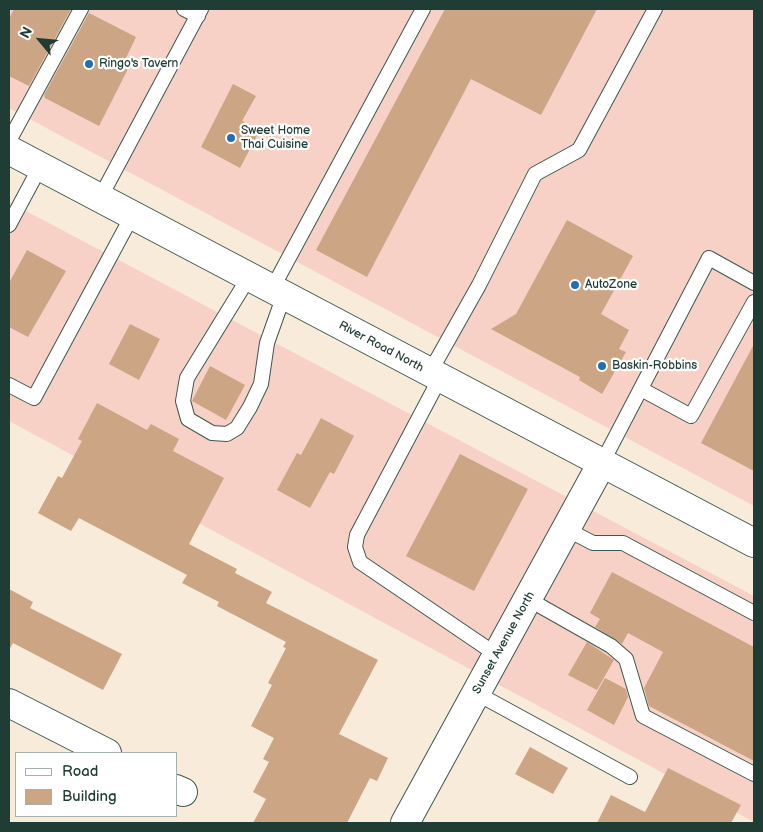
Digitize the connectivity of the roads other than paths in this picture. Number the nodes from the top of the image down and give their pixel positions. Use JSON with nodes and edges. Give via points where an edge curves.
{"nodes":[{"id":1,"x":81,"y":9,"type":"edge"},
{"id":2,"x":184,"y":9,"type":"edge"},
{"id":3,"x":423,"y":9,"type":"edge"},
{"id":4,"x":655,"y":9,"type":"edge"},
{"id":5,"x":199,"y":12,"type":"edge"},
{"id":6,"x":9,"y":141,"type":"edge"},
{"id":7,"x":9,"y":150,"type":"edge"},
{"id":8,"x":40,"y":167,"type":"junction"},
{"id":9,"x":100,"y":198,"type":"junction"},
{"id":10,"x":132,"y":216,"type":"junction"},
{"id":11,"x":9,"y":225,"type":"edge"},
{"id":12,"x":754,"y":283,"type":"edge"},
{"id":13,"x":268,"y":287,"type":"junction"},
{"id":14,"x":754,"y":302,"type":"edge"},
{"id":15,"x":435,"y":375,"type":"junction"},
{"id":16,"x":9,"y":385,"type":"edge"},
{"id":17,"x":641,"y":389,"type":"junction"},
{"id":18,"x":602,"y":463,"type":"junction"},
{"id":19,"x":566,"y":528,"type":"junction"},
{"id":20,"x":754,"y":544,"type":"edge"},
{"id":21,"x":528,"y":599,"type":"junction"},
{"id":22,"x":754,"y":613,"type":"edge"},
{"id":23,"x":497,"y":655,"type":"junction"},
{"id":24,"x":476,"y":693,"type":"junction"},
{"id":25,"x":9,"y":703,"type":"edge"},
{"id":26,"x":105,"y":752,"type":"edge"},
{"id":27,"x":754,"y":774,"type":"edge"},
{"id":28,"x":630,"y":777,"type":"dead end"},
{"id":29,"x":405,"y":823,"type":"edge"}],
"edges":[{"from":1,"to":6,"type":"lane"},
{"from":2,"to":5,"type":"lane"},
{"from":3,"to":13,"type":"lane"},
{"from":4,"to":15,"type":"lane","via":[[579,150],[535,174]]},
{"from":5,"to":9,"type":"lane"},
{"from":7,"to":8,"type":"main road","name":"River Road North"},
{"from":8,"to":9,"type":"main road","name":"River Road North"},
{"from":8,"to":11,"type":"lane"},
{"from":9,"to":10,"type":"main road","name":"River Road North"},
{"from":10,"to":13,"type":"main road","name":"River Road North"},
{"from":10,"to":16,"type":"lane","via":[[34,398]]},
{"from":12,"to":17,"type":"lane","via":[[709,258]]},
{"from":13,"to":13,"type":"lane","via":[[187,378],[183,401],[188,419],[212,433],[228,434],[237,428],[261,384],[267,343]]},
{"from":13,"to":15,"type":"main road","name":"River Road North"},
{"from":14,"to":17,"type":"lane","via":[[691,416]]},
{"from":15,"to":18,"type":"main road","name":"River Road North"},
{"from":15,"to":23,"type":"lane","via":[[357,535],[355,547],[360,562]]},
{"from":17,"to":18,"type":"lane"},
{"from":18,"to":19,"type":"main road","name":"Sunset Avenue North"},
{"from":18,"to":20,"type":"main road","name":"River Road North"},
{"from":19,"to":21,"type":"main road","name":"Sunset Avenue North"},
{"from":19,"to":22,"type":"lane","via":[[593,543],[623,543]]},
{"from":21,"to":23,"type":"main road","name":"Sunset Avenue North"},
{"from":21,"to":27,"type":"lane","via":[[611,646],[626,658],[643,716]]},
{"from":23,"to":24,"type":"main road","name":"Sunset Avenue North"},
{"from":24,"to":28,"type":"lane"},
{"from":24,"to":29,"type":"main road","name":"Sunset Avenue North"},
{"from":25,"to":26,"type":"main road"}]}
